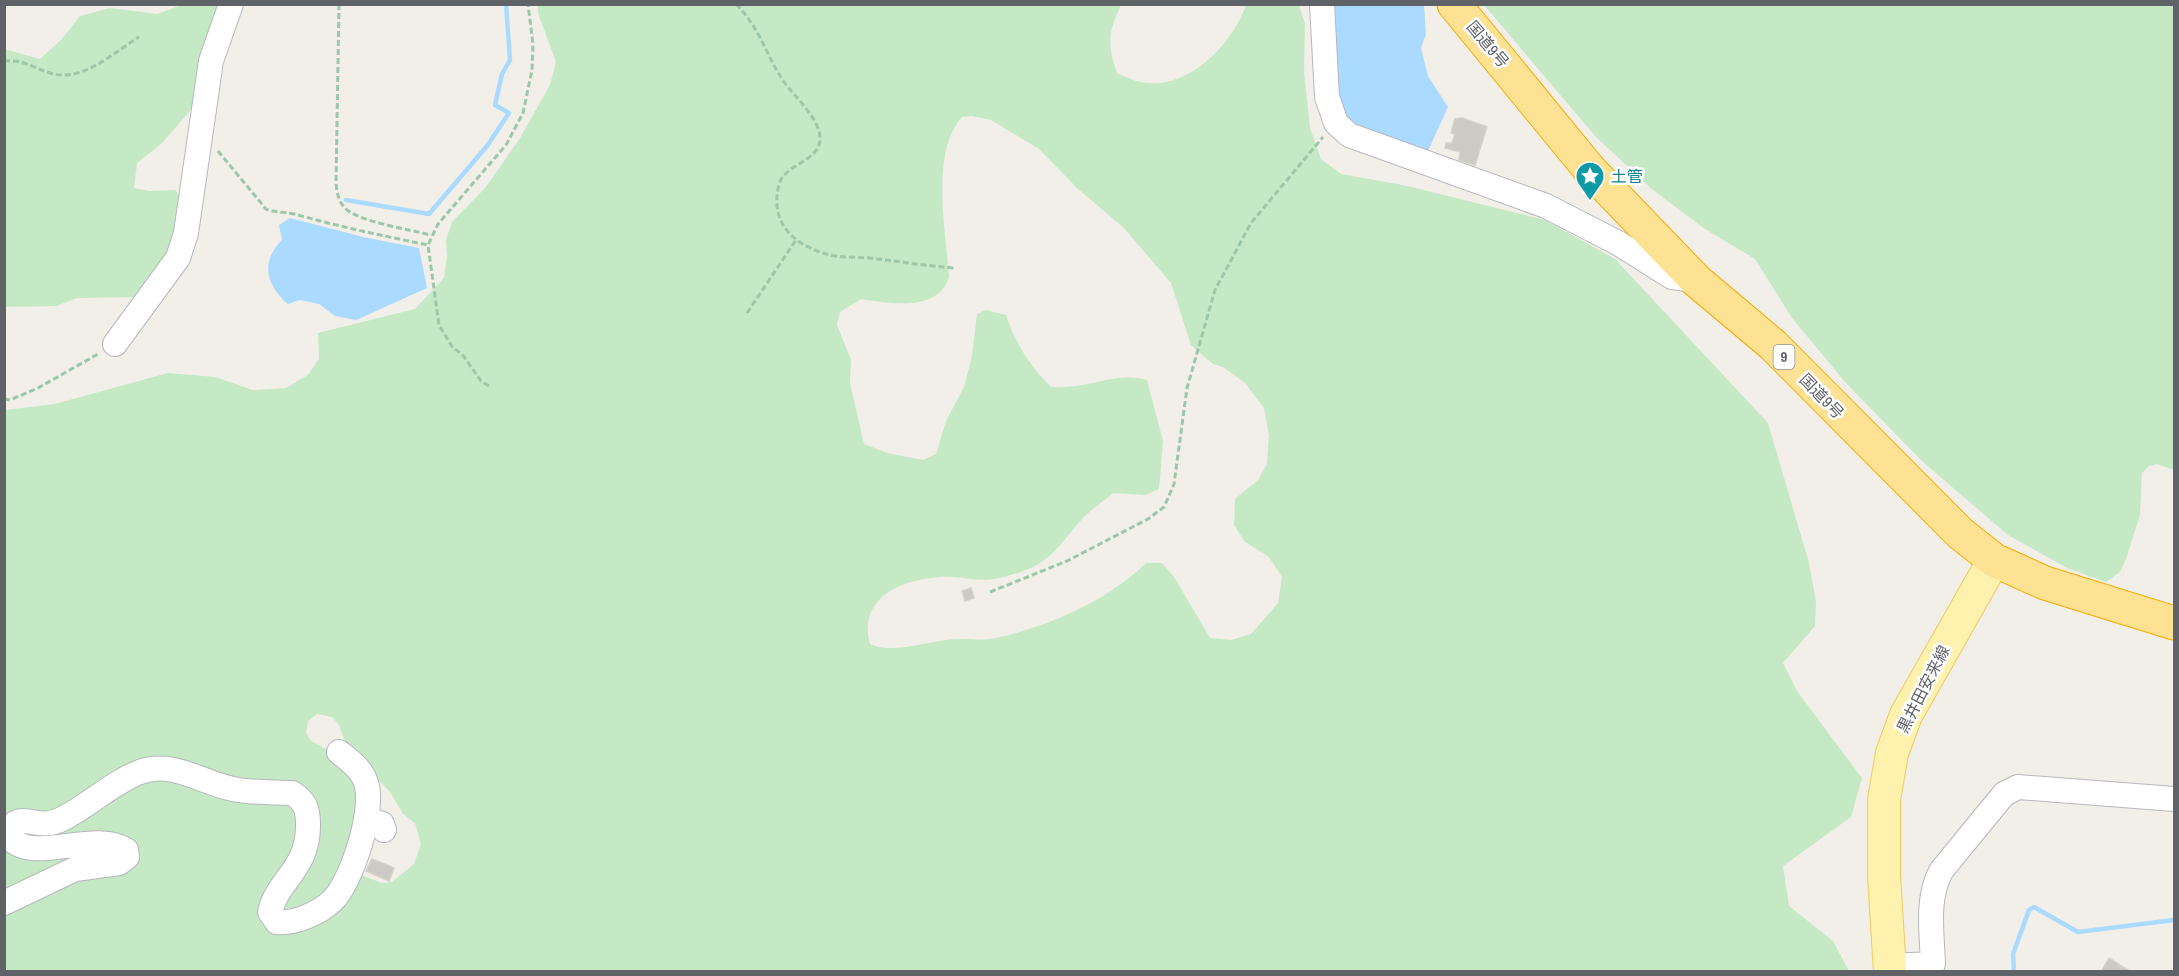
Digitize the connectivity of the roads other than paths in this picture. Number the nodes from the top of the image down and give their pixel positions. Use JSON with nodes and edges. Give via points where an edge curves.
{"nodes":[{"id":1,"x":231,"y":4,"type":"edge"},
{"id":2,"x":1322,"y":4,"type":"edge"},
{"id":3,"x":1454,"y":4,"type":"edge"},
{"id":4,"x":1697,"y":281,"type":"junction"},
{"id":5,"x":115,"y":344,"type":"road end"},
{"id":6,"x":1994,"y":560,"type":"junction"},
{"id":7,"x":2175,"y":623,"type":"edge"},
{"id":8,"x":339,"y":752,"type":"dead end"},
{"id":9,"x":2175,"y":800,"type":"edge"},
{"id":10,"x":4,"y":903,"type":"edge"},
{"id":11,"x":1890,"y":969,"type":"edge"}],
"edges":[{"from":1,"to":5,"type":"street","via":[[211,61],[186,233],[178,258]]},
{"from":2,"to":4,"type":"street","via":[[1327,97],[1336,123],[1349,135],[1546,206],[1618,243],[1672,277]]},
{"from":3,"to":4,"type":"highway","name":"国道9号","number":"9","via":[[1590,170]]},
{"from":4,"to":6,"type":"highway","name":"国道9号","number":"9","via":[[1773,345],[1960,533]]},
{"from":6,"to":7,"type":"highway","name":"国道9号","number":"9","via":[[2044,583]]},
{"from":6,"to":11,"type":"main road","name":"黒井田安来線","via":[[1906,715],[1892,753],[1884,800]]},
{"from":8,"to":10,"type":"street","via":[[366,781],[375,824],[333,900],[308,916],[277,922],[270,912],[272,903],[297,868],[308,835],[305,805],[300,798],[292,793],[229,788],[167,769],[143,771],[117,782],[62,820],[42,825],[19,821],[10,831],[12,841],[29,848],[113,844],[126,850],[127,857],[124,861],[75,869]]},
{"from":9,"to":11,"type":"street","via":[[2018,787],[2004,794],[1934,883],[1933,964]]}]}
